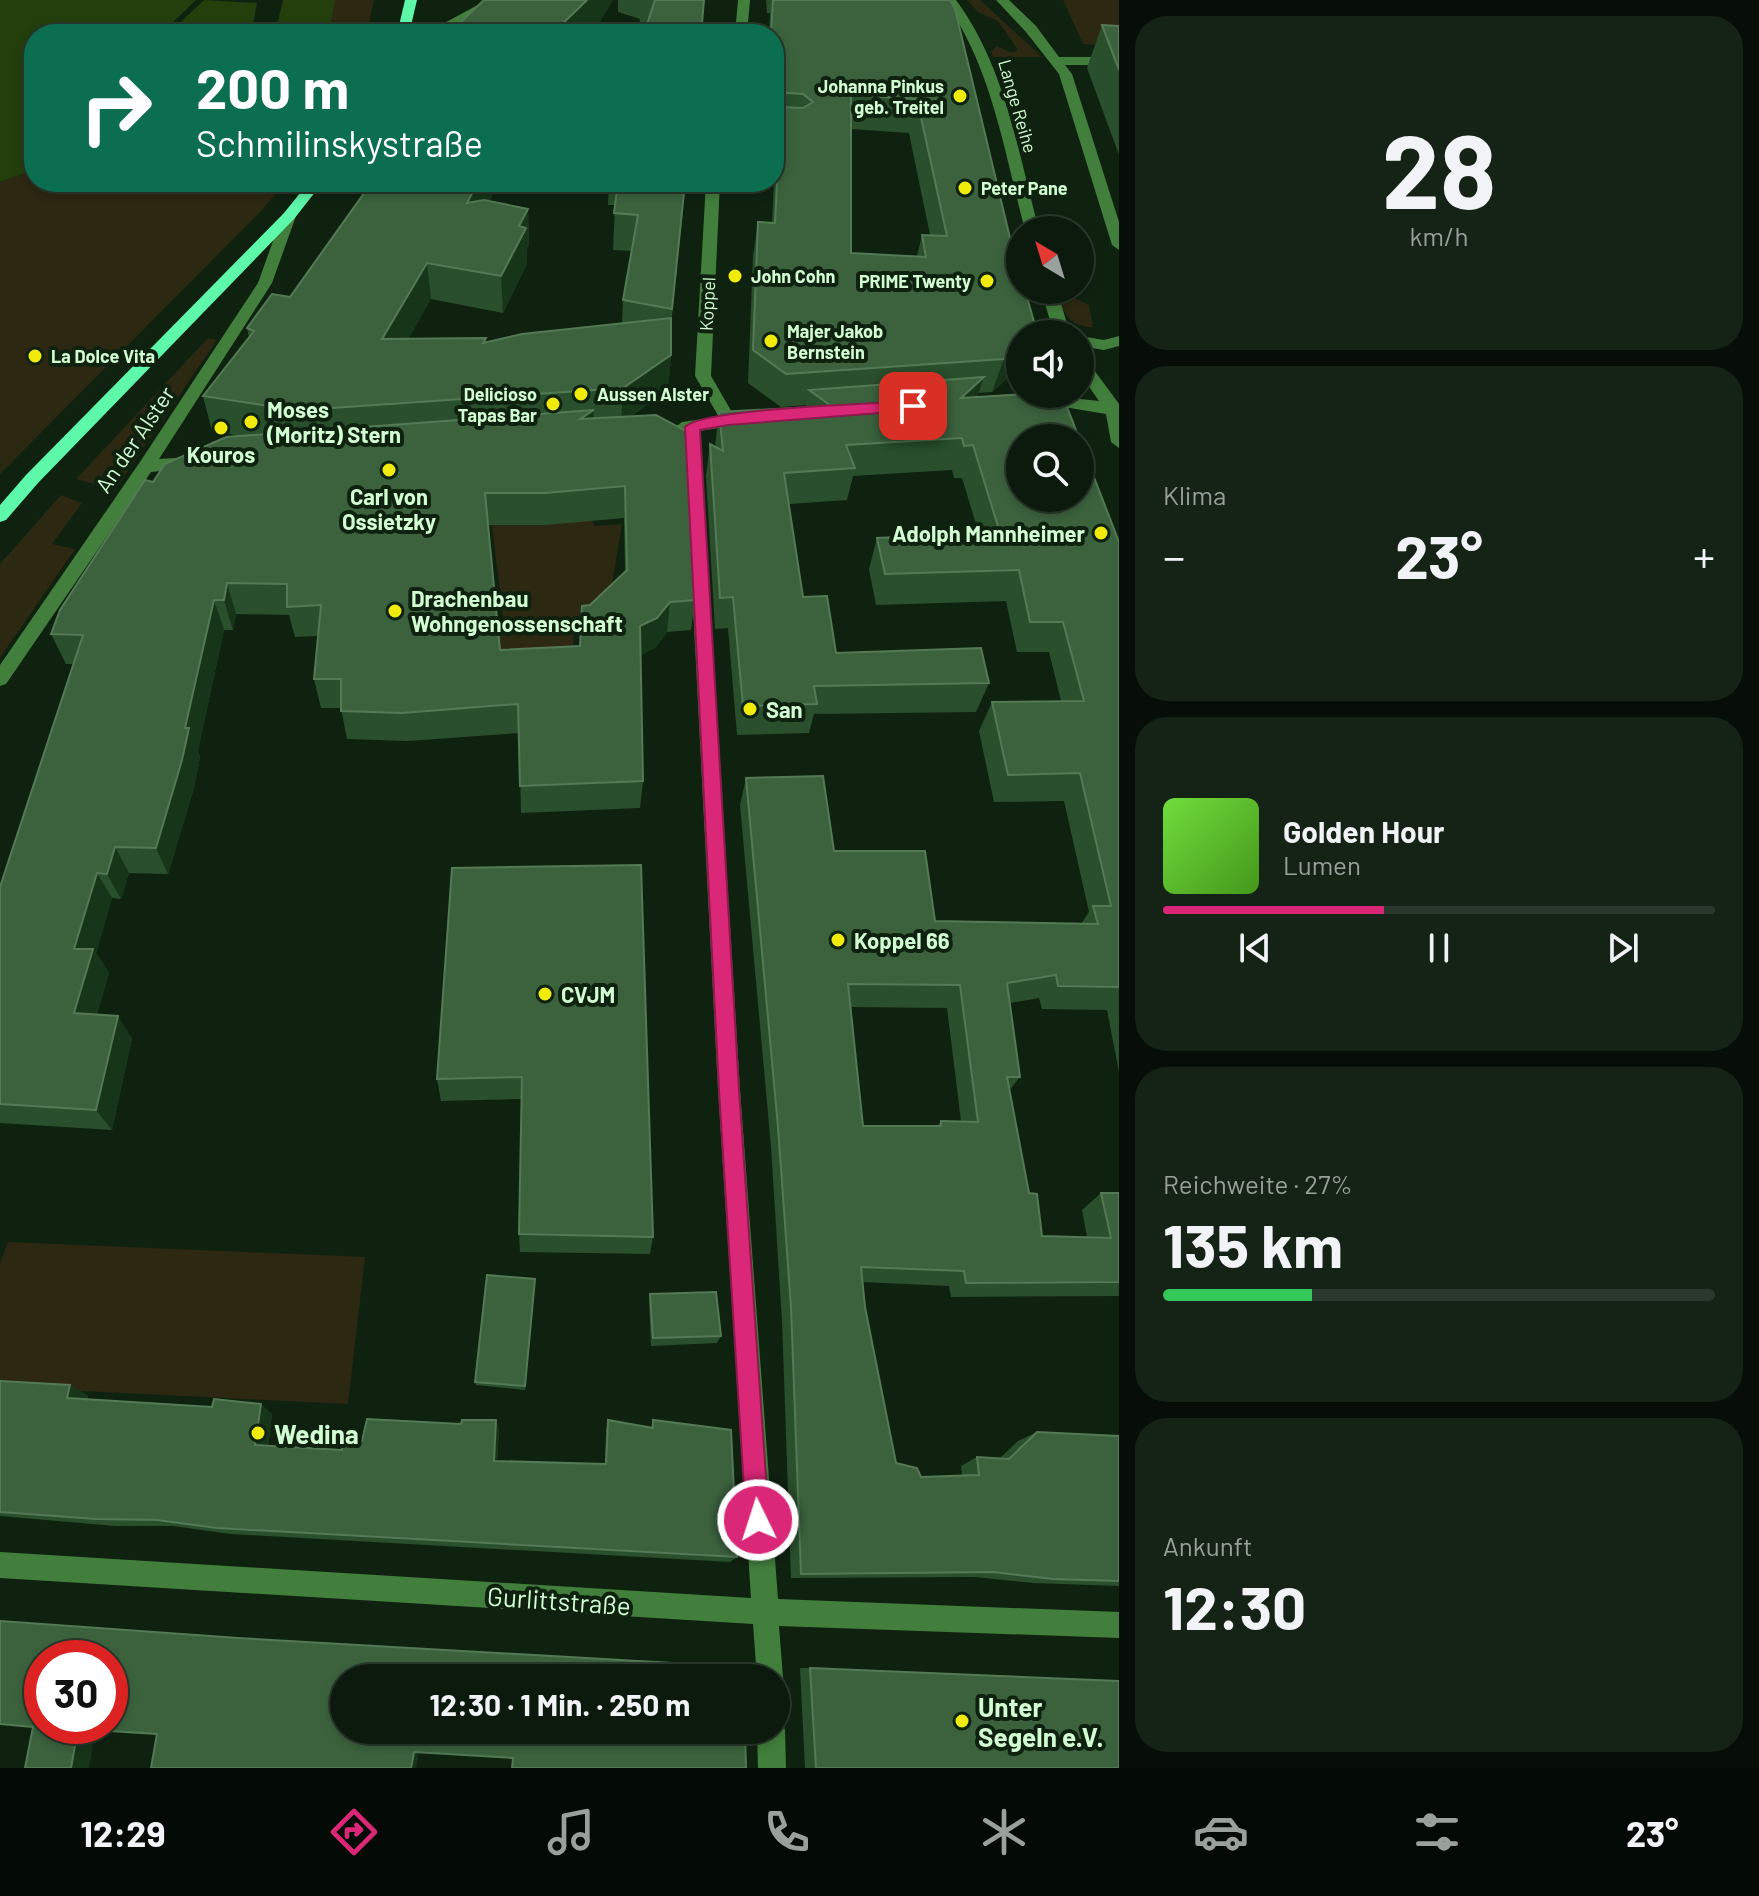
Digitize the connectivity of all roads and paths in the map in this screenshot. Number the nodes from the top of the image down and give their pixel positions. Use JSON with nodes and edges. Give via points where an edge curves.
{"nodes":[{"id":1,"x":411,"y":0,"type":"edge"},
{"id":2,"x":495,"y":0,"type":"edge"},
{"id":3,"x":744,"y":0,"type":"edge"},
{"id":4,"x":950,"y":0,"type":"edge"},
{"id":5,"x":1002,"y":0,"type":"edge"},
{"id":6,"x":405,"y":24,"type":"edge"},
{"id":7,"x":452,"y":24,"type":"edge"},
{"id":8,"x":742,"y":24,"type":"edge"},
{"id":9,"x":1057,"y":61,"type":"junction"},
{"id":10,"x":1119,"y":61,"type":"edge"},
{"id":11,"x":308,"y":192,"type":"edge"},
{"id":12,"x":712,"y":192,"type":"edge"},
{"id":13,"x":289,"y":216,"type":"junction"},
{"id":14,"x":1028,"y":216,"type":"edge"},
{"id":15,"x":1119,"y":245,"type":"edge"},
{"id":16,"x":1119,"y":341,"type":"edge"},
{"id":17,"x":1094,"y":343,"type":"edge"},
{"id":18,"x":1094,"y":379,"type":"edge"},
{"id":19,"x":1094,"y":403,"type":"edge"},
{"id":20,"x":1117,"y":405,"type":"edge"},
{"id":21,"x":759,"y":417,"type":"edge"},
{"id":22,"x":728,"y":419,"type":"junction"},
{"id":23,"x":692,"y":427,"type":"junction"},
{"id":24,"x":661,"y":429,"type":"edge"},
{"id":25,"x":1119,"y":442,"type":"edge"},
{"id":26,"x":209,"y":461,"type":"edge"},
{"id":27,"x":146,"y":466,"type":"junction"},
{"id":28,"x":0,"y":516,"type":"edge"},
{"id":29,"x":0,"y":679,"type":"edge"},
{"id":30,"x":0,"y":1565,"type":"edge"},
{"id":31,"x":764,"y":1612,"type":"junction"},
{"id":32,"x":1119,"y":1625,"type":"edge"},
{"id":33,"x":769,"y":1664,"type":"edge"},
{"id":34,"x":771,"y":1744,"type":"edge"},
{"id":35,"x":772,"y":1768,"type":"edge"}],
"edges":[{"from":1,"to":6,"type":"main road"},
{"from":2,"to":7,"type":"street"},
{"from":3,"to":8,"type":"street"},
{"from":4,"to":14,"type":"street","name":"Lange Reihe","via":[[987,63]]},
{"from":5,"to":9,"type":"street","name":"Lange Reihe"},
{"from":9,"to":10,"type":"street"},
{"from":9,"to":15,"type":"street","name":"Lange Reihe"},
{"from":11,"to":13,"type":"main road","name":"An der Alster"},
{"from":12,"to":22,"type":"street","name":"Koppel","via":[[703,376]]},
{"from":13,"to":27,"type":"street","name":"An der Alster","via":[[265,283]]},
{"from":13,"to":28,"type":"main road","name":"An der Alster"},
{"from":16,"to":17,"type":"street"},
{"from":18,"to":20,"type":"street"},
{"from":19,"to":20,"type":"street"},
{"from":20,"to":25,"type":"street"},
{"from":21,"to":22,"type":"street"},
{"from":22,"to":23,"type":"street"},
{"from":23,"to":24,"type":"street"},
{"from":23,"to":31,"type":"street"},
{"from":26,"to":27,"type":"street"},
{"from":27,"to":29,"type":"street","name":"An der Alster"},
{"from":30,"to":31,"type":"street","name":"Gurlittstraße"},
{"from":31,"to":32,"type":"street","name":"Gurlittstraße"},
{"from":31,"to":33,"type":"street"},
{"from":34,"to":35,"type":"street"}]}
